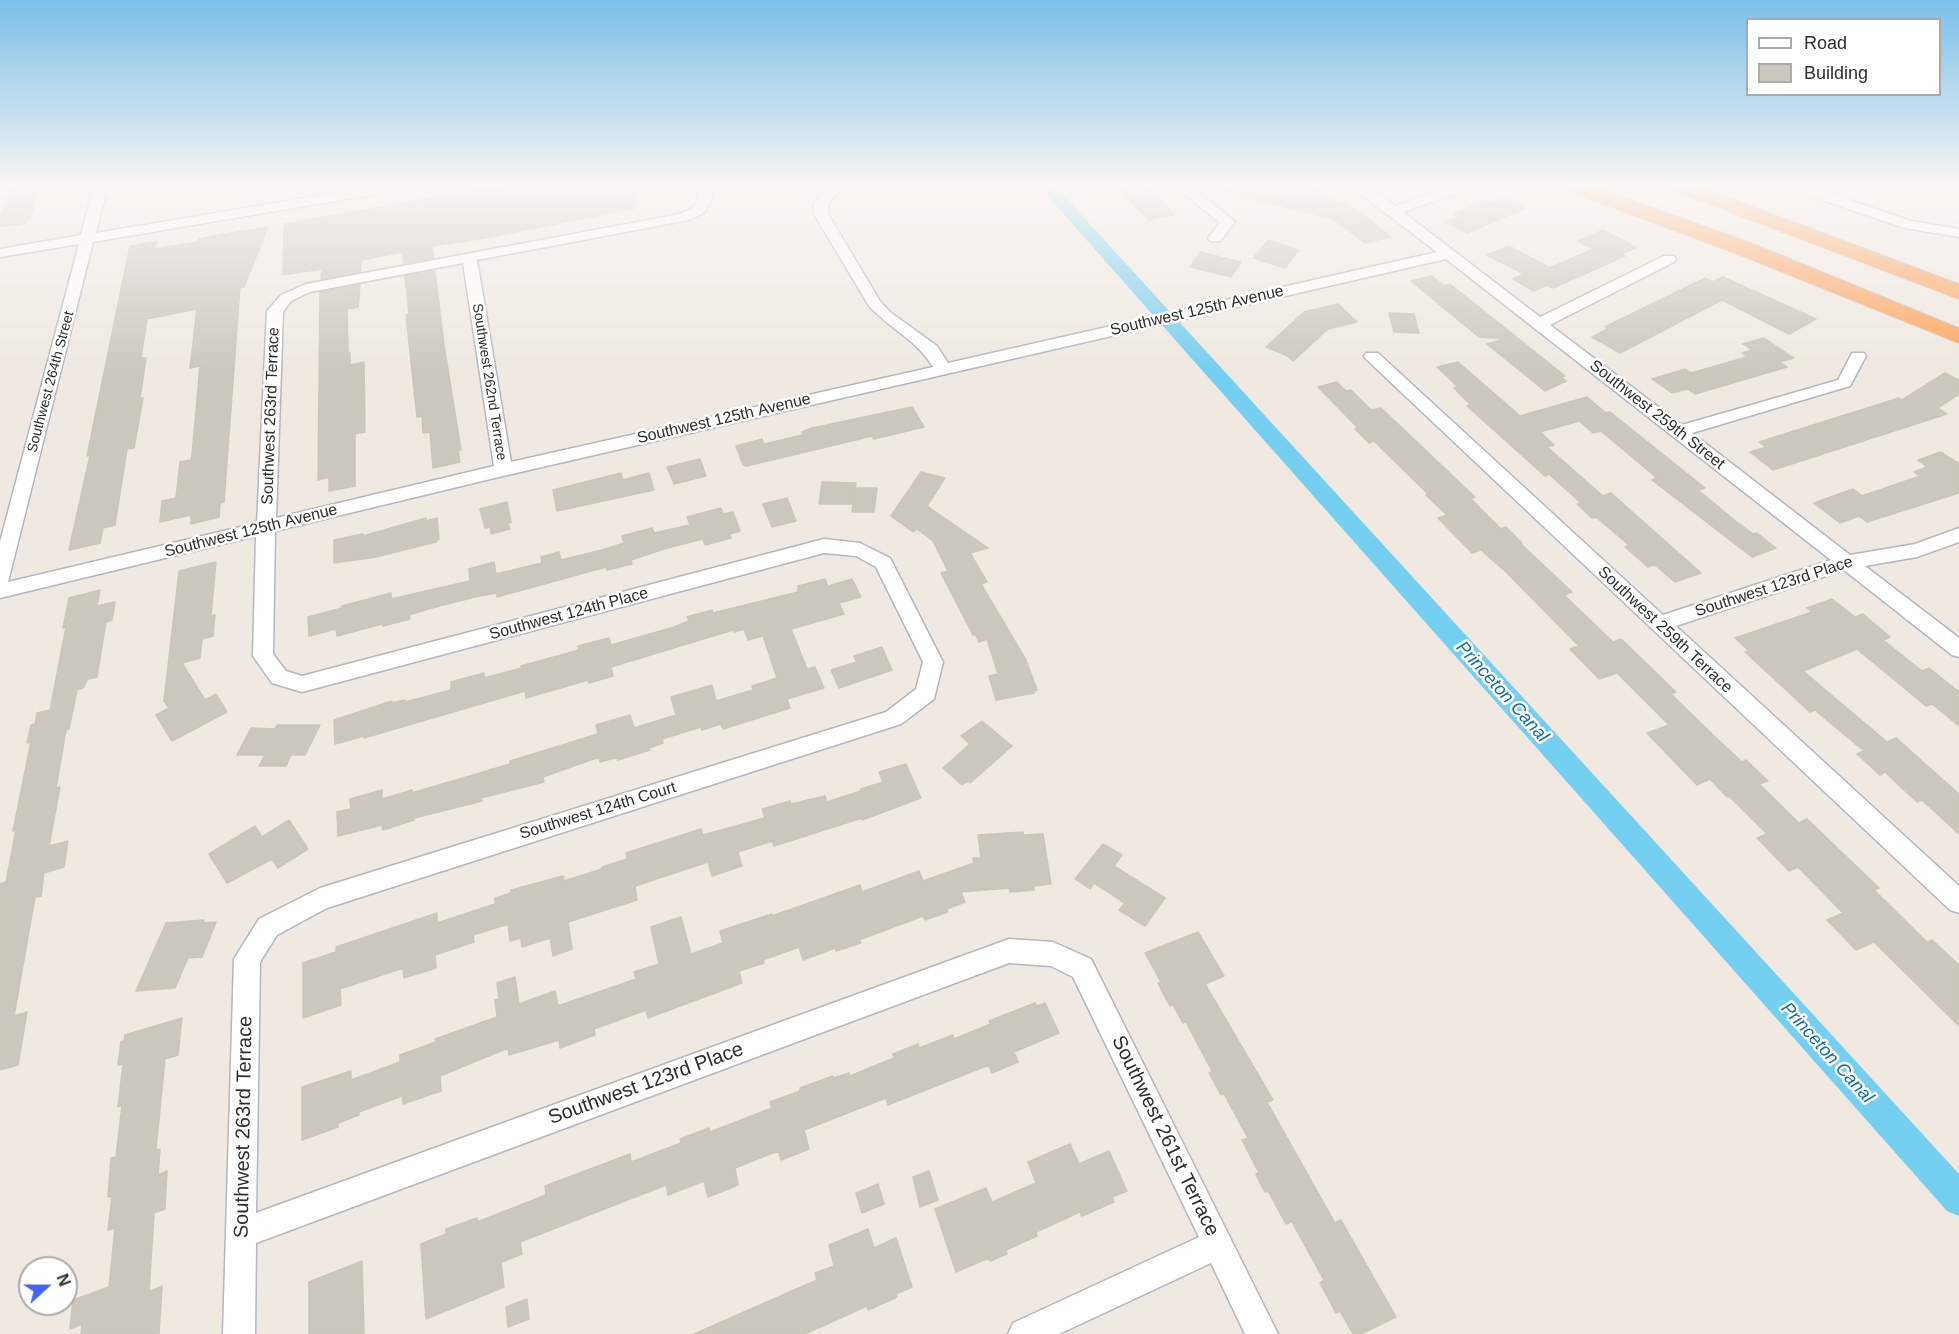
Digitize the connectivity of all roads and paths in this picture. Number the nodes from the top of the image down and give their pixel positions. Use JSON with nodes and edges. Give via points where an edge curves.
{"nodes":[{"id":1,"x":40,"y":246,"type":"edge"},
{"id":2,"x":86,"y":246,"type":"edge"},
{"id":3,"x":531,"y":246,"type":"edge"},
{"id":4,"x":840,"y":246,"type":"edge"},
{"id":5,"x":1439,"y":246,"type":"edge"},
{"id":6,"x":1738,"y":246,"type":"edge"},
{"id":7,"x":1838,"y":246,"type":"edge"},
{"id":8,"x":0,"y":253,"type":"edge"},
{"id":9,"x":1449,"y":254,"type":"junction"},
{"id":10,"x":469,"y":258,"type":"junction"},
{"id":11,"x":1669,"y":259,"type":"dead end"},
{"id":12,"x":1959,"y":292,"type":"edge"},
{"id":13,"x":1539,"y":324,"type":"junction"},
{"id":14,"x":1959,"y":336,"type":"edge"},
{"id":15,"x":1371,"y":356,"type":"dead end"},
{"id":16,"x":1858,"y":356,"type":"dead end"},
{"id":17,"x":943,"y":369,"type":"junction"},
{"id":18,"x":1678,"y":432,"type":"junction"},
{"id":19,"x":503,"y":470,"type":"junction"},
{"id":20,"x":266,"y":528,"type":"junction"},
{"id":21,"x":1959,"y":535,"type":"edge"},
{"id":22,"x":1847,"y":562,"type":"junction"},
{"id":23,"x":0,"y":579,"type":"edge"},
{"id":24,"x":0,"y":591,"type":"edge"},
{"id":25,"x":1659,"y":624,"type":"junction"},
{"id":26,"x":1959,"y":649,"type":"edge"},
{"id":27,"x":279,"y":677,"type":"joint"},
{"id":28,"x":926,"y":693,"type":"joint"},
{"id":29,"x":1959,"y":902,"type":"edge"},
{"id":30,"x":268,"y":927,"type":"joint"},
{"id":31,"x":1053,"y":954,"type":"joint"},
{"id":32,"x":242,"y":1233,"type":"junction"},
{"id":33,"x":1218,"y":1244,"type":"junction"},
{"id":34,"x":239,"y":1334,"type":"edge"},
{"id":35,"x":1024,"y":1334,"type":"edge"},
{"id":36,"x":1262,"y":1334,"type":"edge"}],
"edges":[{"from":1,"to":8,"type":"street"},
{"from":2,"to":23,"type":"street","name":"Southwest 264th Street"},
{"from":3,"to":10,"type":"street"},
{"from":4,"to":17,"type":"street","via":[[874,303],[931,349]]},
{"from":5,"to":9,"type":"street","name":"Southwest 259th Street"},
{"from":6,"to":14,"type":"highway"},
{"from":7,"to":12,"type":"highway"},
{"from":9,"to":13,"type":"street","name":"Southwest 259th Street"},
{"from":9,"to":17,"type":"street","name":"Southwest 125th Avenue"},
{"from":10,"to":19,"type":"street","name":"Southwest 262nd Terrace"},
{"from":10,"to":20,"type":"street","name":"Southwest 263rd Terrace","via":[[306,288],[286,298],[275,311]]},
{"from":11,"to":13,"type":"street"},
{"from":13,"to":18,"type":"street","name":"Southwest 259th Street"},
{"from":15,"to":25,"type":"street","name":"Southwest 259th Terrace"},
{"from":16,"to":18,"type":"street","via":[[1844,383]]},
{"from":17,"to":19,"type":"street","name":"Southwest 125th Avenue"},
{"from":18,"to":22,"type":"street","name":"Southwest 259th Street"},
{"from":19,"to":20,"type":"street","name":"Southwest 125th Avenue"},
{"from":20,"to":24,"type":"street","name":"Southwest 125th Avenue"},
{"from":20,"to":27,"type":"street","name":"Southwest 263rd Terrace","via":[[263,656]]},
{"from":21,"to":22,"type":"street","name":"Southwest 123rd Place","via":[[1917,550]]},
{"from":22,"to":25,"type":"street","name":"Southwest 123rd Place"},
{"from":22,"to":26,"type":"street","name":"Southwest 259th Street"},
{"from":25,"to":29,"type":"street","name":"Southwest 259th Terrace"},
{"from":27,"to":28,"type":"street","name":"Southwest 124th Place","via":[[303,684],[824,546],[860,550],[883,563],[933,662]]},
{"from":28,"to":30,"type":"street","name":"Southwest 124th Court","via":[[893,718],[320,898]]},
{"from":30,"to":32,"type":"street","name":"Southwest 263rd Terrace","via":[[247,959]]},
{"from":31,"to":32,"type":"street","name":"Southwest 123rd Place","via":[[1009,951]]},
{"from":31,"to":33,"type":"street","name":"Southwest 261st Terrace","via":[[1082,968]]},
{"from":32,"to":34,"type":"street","name":"Southwest 263rd Terrace"},
{"from":33,"to":35,"type":"street"},
{"from":33,"to":36,"type":"street","name":"Southwest 261st Terrace"}]}
